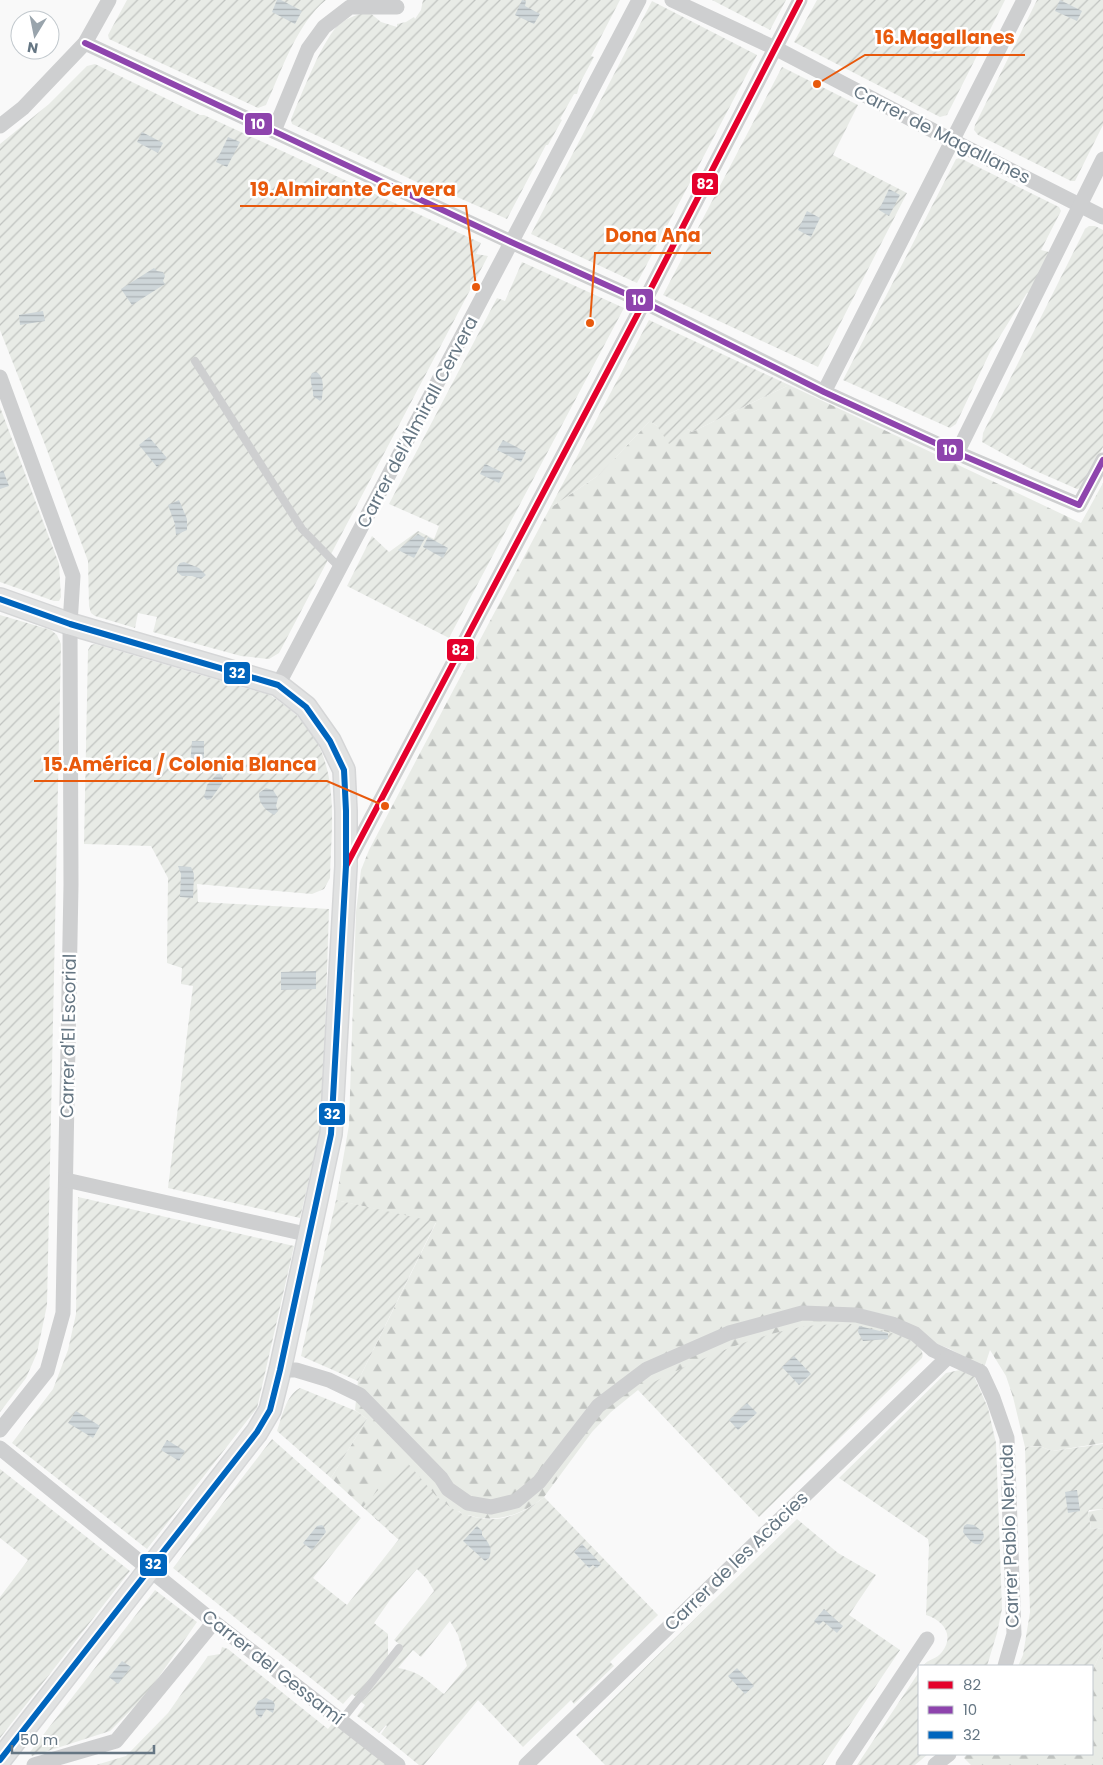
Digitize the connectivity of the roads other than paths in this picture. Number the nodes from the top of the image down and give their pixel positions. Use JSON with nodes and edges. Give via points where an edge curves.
{"nodes":[{"id":1,"x":109,"y":0,"type":"edge"},
{"id":2,"x":639,"y":0,"type":"edge"},
{"id":3,"x":672,"y":0,"type":"edge"},
{"id":4,"x":800,"y":0,"type":"edge"},
{"id":5,"x":1024,"y":0,"type":"edge"},
{"id":6,"x":397,"y":8,"type":"dead end"},
{"id":7,"x":85,"y":43,"type":"junction"},
{"id":8,"x":775,"y":48,"type":"junction"},
{"id":9,"x":0,"y":126,"type":"edge"},
{"id":10,"x":274,"y":131,"type":"junction"},
{"id":11,"x":953,"y":141,"type":"junction"},
{"id":12,"x":1103,"y":159,"type":"edge"},
{"id":13,"x":1081,"y":205,"type":"junction"},
{"id":14,"x":1103,"y":217,"type":"edge"},
{"id":15,"x":511,"y":242,"type":"junction"},
{"id":16,"x":644,"y":302,"type":"junction"},
{"id":17,"x":195,"y":361,"type":"dead end"},
{"id":18,"x":0,"y":377,"type":"edge"},
{"id":19,"x":824,"y":392,"type":"junction"},
{"id":20,"x":958,"y":453,"type":"junction"},
{"id":21,"x":1103,"y":460,"type":"edge"},
{"id":22,"x":340,"y":568,"type":"junction"},
{"id":23,"x":0,"y":598,"type":"edge"},
{"id":24,"x":70,"y":624,"type":"junction"},
{"id":25,"x":278,"y":684,"type":"junction"},
{"id":26,"x":346,"y":866,"type":"junction"},
{"id":27,"x":66,"y":1180,"type":"junction"},
{"id":28,"x":310,"y":1235,"type":"junction"},
{"id":29,"x":947,"y":1358,"type":"junction"},
{"id":30,"x":280,"y":1370,"type":"junction"},
{"id":31,"x":0,"y":1430,"type":"edge"},
{"id":32,"x":0,"y":1448,"type":"edge"},
{"id":33,"x":148,"y":1569,"type":"junction"},
{"id":34,"x":214,"y":1622,"type":"junction"},
{"id":35,"x":927,"y":1639,"type":"dead end"},
{"id":36,"x":399,"y":1648,"type":"dead end"},
{"id":37,"x":1006,"y":1665,"type":"edge"},
{"id":38,"x":341,"y":1721,"type":"junction"},
{"id":39,"x":948,"y":1755,"type":"edge"},
{"id":40,"x":0,"y":1760,"type":"edge"},
{"id":41,"x":34,"y":1765,"type":"edge"},
{"id":42,"x":398,"y":1765,"type":"edge"},
{"id":43,"x":526,"y":1765,"type":"edge"},
{"id":44,"x":843,"y":1765,"type":"edge"},
{"id":45,"x":935,"y":1765,"type":"edge"}],
"edges":[{"from":1,"to":7,"type":"street"},
{"from":2,"to":15,"type":"street","name":"Carrer del'Almirall Cervera"},
{"from":3,"to":8,"type":"street","name":"Carrer de Magallanes"},
{"from":4,"to":8,"type":"street"},
{"from":5,"to":11,"type":"street"},
{"from":6,"to":10,"type":"street","via":[[350,8],[324,27],[308,49]]},
{"from":7,"to":9,"type":"street"},
{"from":7,"to":10,"type":"street"},
{"from":8,"to":11,"type":"street","name":"Carrer de Magallanes"},
{"from":8,"to":16,"type":"street"},
{"from":10,"to":15,"type":"street"},
{"from":11,"to":13,"type":"street","name":"Carrer de Magallanes"},
{"from":11,"to":19,"type":"street"},
{"from":12,"to":13,"type":"street"},
{"from":13,"to":14,"type":"street","name":"Carrer de Magallanes"},
{"from":13,"to":20,"type":"street"},
{"from":15,"to":16,"type":"street"},
{"from":15,"to":22,"type":"street","name":"Carrer del'Almirall Cervera"},
{"from":16,"to":19,"type":"street"},
{"from":16,"to":26,"type":"street"},
{"from":17,"to":22,"type":"lane","via":[[302,529]]},
{"from":18,"to":24,"type":"street","name":"Carrer d'El Escorial","via":[[72,576]]},
{"from":19,"to":20,"type":"street"},
{"from":20,"to":21,"type":"street","via":[[1079,505]]},
{"from":22,"to":25,"type":"street","name":"Carrer del'Almirall Cervera"},
{"from":23,"to":24,"type":"street"},
{"from":24,"to":25,"type":"street"},
{"from":24,"to":27,"type":"street","name":"Carrer d'El Escorial","via":[[71,885]]},
{"from":25,"to":26,"type":"street","via":[[306,707],[330,741],[344,770]]},
{"from":26,"to":28,"type":"street","via":[[331,1134]]},
{"from":27,"to":28,"type":"street"},
{"from":27,"to":31,"type":"street","name":"Carrer d'El Escorial","via":[[63,1313],[46,1372]]},
{"from":28,"to":30,"type":"street"},
{"from":29,"to":30,"type":"street","name":"Carrer Pablo Neruda","via":[[915,1334],[856,1315],[802,1314],[729,1333],[647,1369],[598,1406],[539,1482],[516,1501],[491,1507],[468,1502],[448,1488],[360,1395],[329,1380],[296,1370]]},
{"from":29,"to":37,"type":"street","name":"Carrer Pablo Neruda","via":[[981,1372],[1007,1438],[1014,1634]]},
{"from":29,"to":43,"type":"street","name":"Carrer de les Acàcies"},
{"from":30,"to":33,"type":"street","via":[[270,1410],[257,1432]]},
{"from":32,"to":33,"type":"street","name":"Carrer del Gessamí"},
{"from":33,"to":34,"type":"street","name":"Carrer del Gessamí"},
{"from":33,"to":40,"type":"street"},
{"from":34,"to":38,"type":"street","name":"Carrer del Gessamí"},
{"from":34,"to":41,"type":"street","via":[[116,1742]]},
{"from":35,"to":44,"type":"street"},
{"from":36,"to":38,"type":"lane"},
{"from":38,"to":42,"type":"street","name":"Carrer del Gessamí"},
{"from":39,"to":45,"type":"street"}]}
